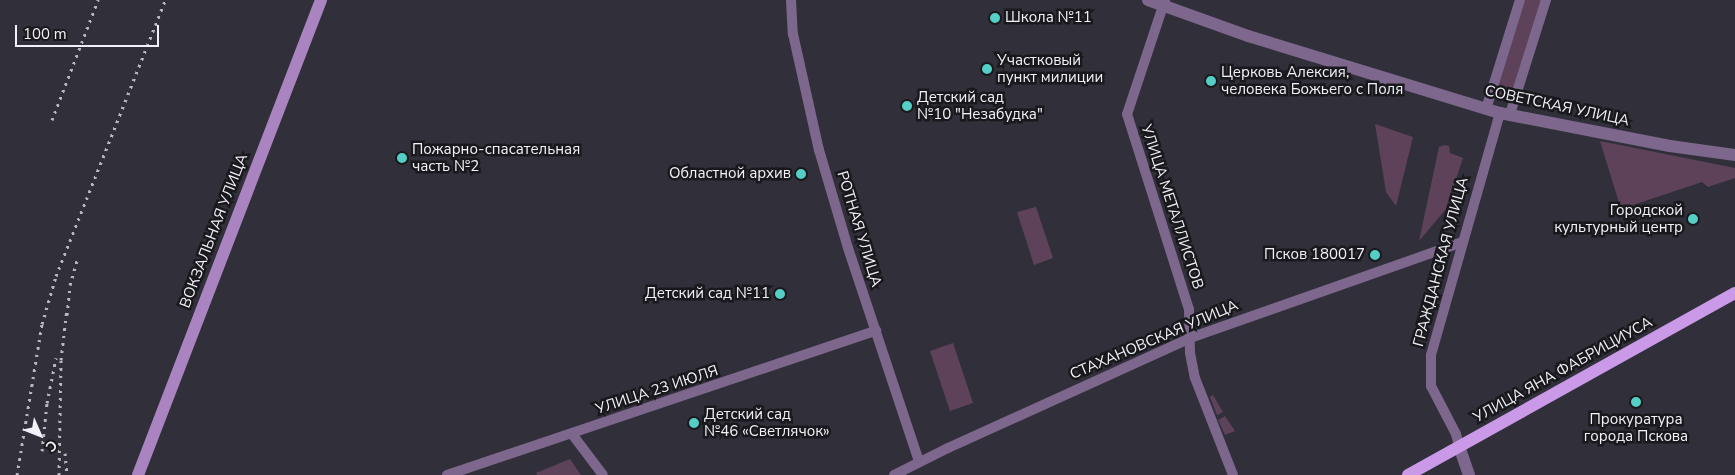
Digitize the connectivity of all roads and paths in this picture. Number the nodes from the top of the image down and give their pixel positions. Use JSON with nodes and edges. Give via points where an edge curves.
{"nodes":[{"id":1,"x":321,"y":0,"type":"edge"},
{"id":2,"x":791,"y":0,"type":"edge"},
{"id":3,"x":1148,"y":0,"type":"edge"},
{"id":4,"x":1520,"y":0,"type":"edge"},
{"id":5,"x":1546,"y":0,"type":"edge"},
{"id":6,"x":1164,"y":3,"type":"edge"},
{"id":7,"x":1486,"y":109,"type":"junction"},
{"id":8,"x":1505,"y":113,"type":"junction"},
{"id":9,"x":1735,"y":155,"type":"edge"},
{"id":10,"x":1462,"y":242,"type":"junction"},
{"id":11,"x":1735,"y":293,"type":"edge"},
{"id":12,"x":876,"y":332,"type":"junction"},
{"id":13,"x":1190,"y":338,"type":"junction"},
{"id":14,"x":572,"y":434,"type":"junction"},
{"id":15,"x":1459,"y":446,"type":"junction"},
{"id":16,"x":919,"y":461,"type":"junction"},
{"id":17,"x":138,"y":475,"type":"edge"},
{"id":18,"x":447,"y":475,"type":"edge"},
{"id":19,"x":604,"y":475,"type":"edge"},
{"id":20,"x":894,"y":475,"type":"edge"},
{"id":21,"x":1233,"y":475,"type":"edge"},
{"id":22,"x":1408,"y":475,"type":"edge"},
{"id":23,"x":1469,"y":475,"type":"edge"}],
"edges":[{"from":1,"to":17,"type":"main road","name":"ВОКЗАЛЬНАЯ УЛИЦА"},
{"from":2,"to":12,"type":"street","name":"РОТНАЯ УЛИЦА","via":[[796,51],[818,150]]},
{"from":3,"to":6,"type":"street","name":"СОВЕТСКАЯ УЛИЦА"},
{"from":4,"to":7,"type":"street"},
{"from":5,"to":8,"type":"street","name":"ГРАЖДАНСКАЯ УЛИЦА"},
{"from":6,"to":7,"type":"street","name":"СОВЕТСКАЯ УЛИЦА","via":[[1248,36]]},
{"from":6,"to":13,"type":"street","name":"УЛИЦА МЕТАЛЛИСТОВ","via":[[1127,114],[1190,309]]},
{"from":7,"to":8,"type":"street","name":"СОВЕТСКАЯ УЛИЦА"},
{"from":8,"to":9,"type":"street","name":"СОВЕТСКАЯ УЛИЦА","via":[[1670,146]]},
{"from":8,"to":10,"type":"street","name":"ГРАЖДАНСКАЯ УЛИЦА"},
{"from":10,"to":13,"type":"street","name":"СТАХАНОВСКАЯ УЛИЦА"},
{"from":10,"to":15,"type":"street","name":"ГРАЖДАНСКАЯ УЛИЦА","via":[[1431,355],[1430,372],[1431,386]]},
{"from":11,"to":15,"type":"main road","name":"УЛИЦА ЯНА ФАБРИЦИУСА"},
{"from":12,"to":14,"type":"street","name":"УЛИЦА 23 ИЮЛЯ"},
{"from":12,"to":16,"type":"street","name":"РОТНАЯ УЛИЦА"},
{"from":13,"to":16,"type":"street","name":"СТАХАНОВСКАЯ УЛИЦА"},
{"from":13,"to":21,"type":"street","name":"УЛИЦА МЕТАЛЛИСТОВ","via":[[1195,378]]},
{"from":14,"to":18,"type":"street","name":"УЛИЦА 23 ИЮЛЯ"},
{"from":14,"to":19,"type":"street"},
{"from":15,"to":22,"type":"main road","name":"УЛИЦА ЯНА ФАБРИЦИУСА"},
{"from":15,"to":23,"type":"street","name":"ГРАЖДАНСКАЯ УЛИЦА"},
{"from":16,"to":20,"type":"street","name":"СТАХАНОВСКАЯ УЛИЦА"}]}
